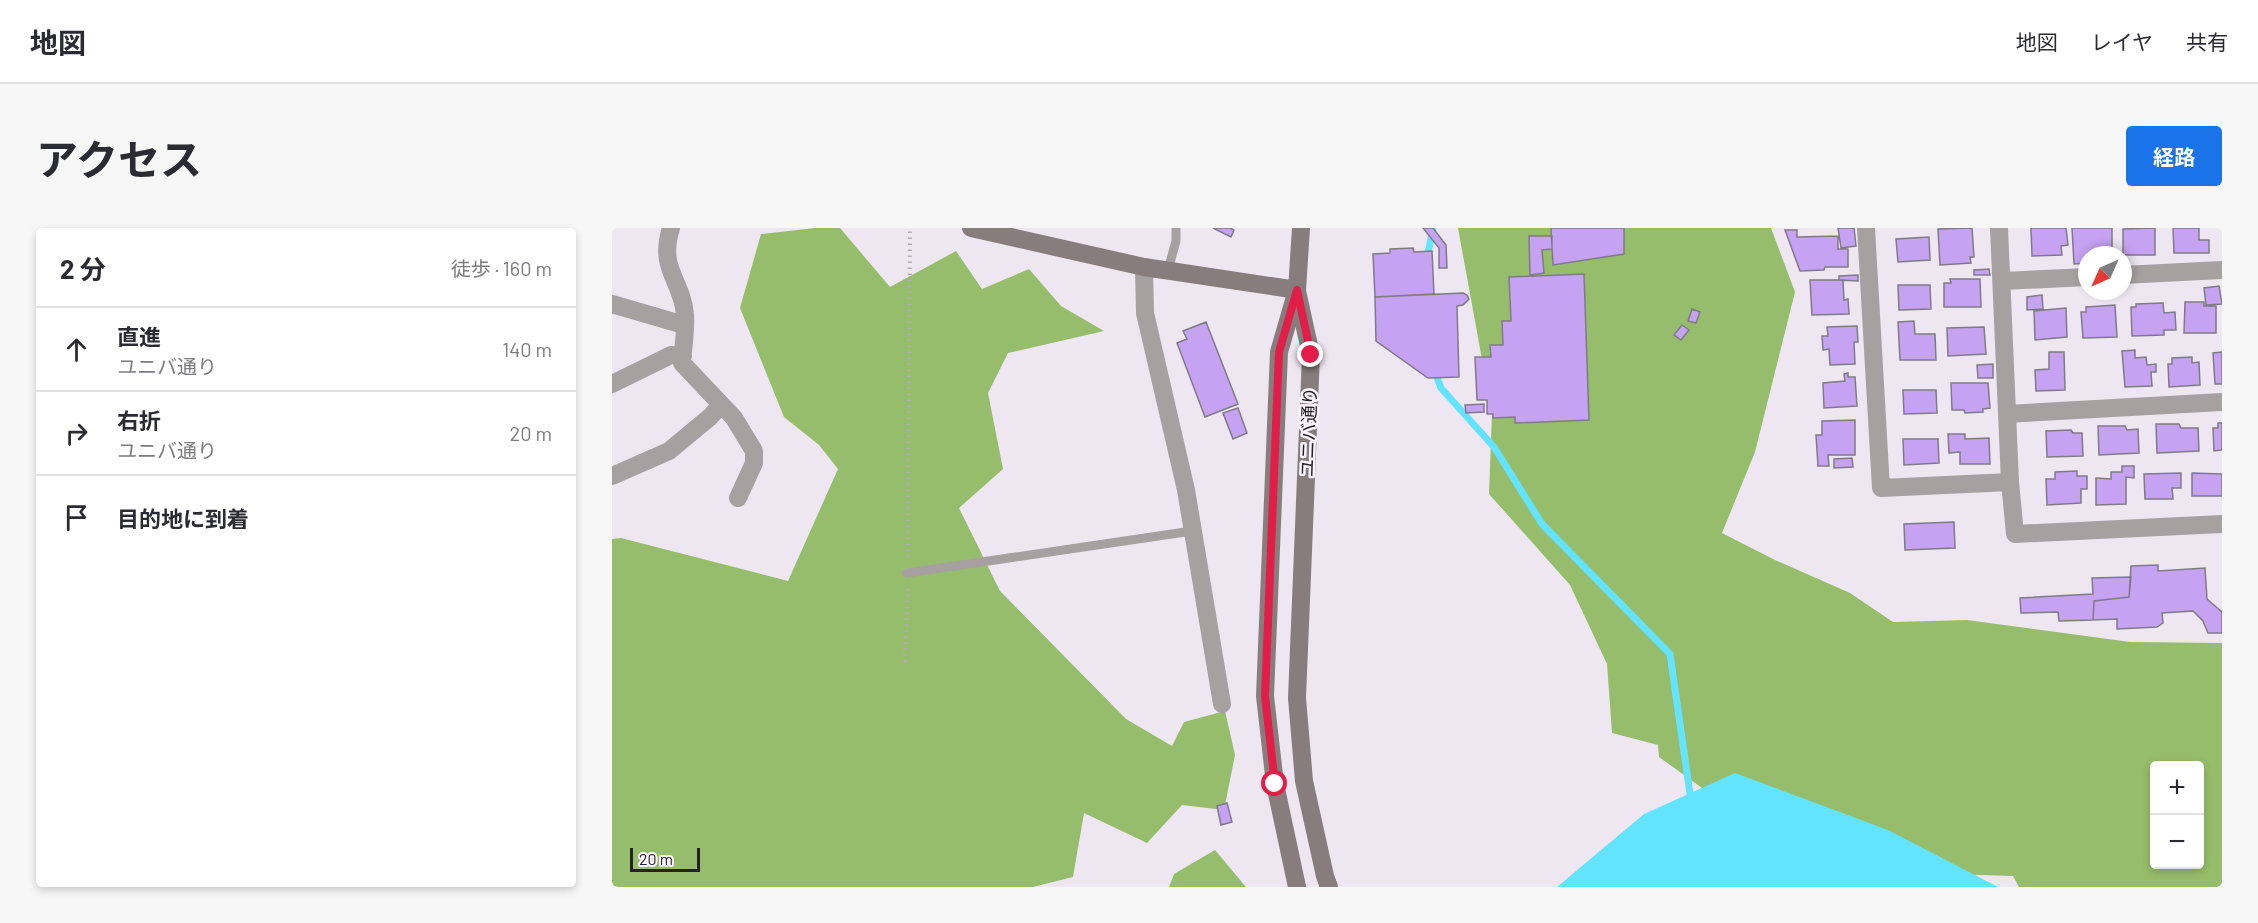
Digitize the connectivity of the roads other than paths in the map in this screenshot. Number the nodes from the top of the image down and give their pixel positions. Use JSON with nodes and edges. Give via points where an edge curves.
{"nodes":[{"id":1,"x":671,"y":228,"type":"edge"},
{"id":2,"x":971,"y":228,"type":"edge"},
{"id":3,"x":1176,"y":228,"type":"edge"},
{"id":4,"x":1301,"y":228,"type":"edge"},
{"id":5,"x":1866,"y":228,"type":"edge"},
{"id":6,"x":1999,"y":228,"type":"edge"},
{"id":7,"x":1144,"y":267,"type":"junction"},
{"id":8,"x":1168,"y":270,"type":"junction"},
{"id":9,"x":2222,"y":270,"type":"edge"},
{"id":10,"x":2132,"y":275,"type":"edge"},
{"id":11,"x":2078,"y":277,"type":"edge"},
{"id":12,"x":2003,"y":281,"type":"junction"},
{"id":13,"x":1297,"y":290,"type":"junction"},
{"id":14,"x":612,"y":304,"type":"edge"},
{"id":15,"x":684,"y":325,"type":"junction"},
{"id":16,"x":683,"y":356,"type":"junction"},
{"id":17,"x":612,"y":384,"type":"edge"},
{"id":18,"x":2222,"y":402,"type":"edge"},
{"id":19,"x":721,"y":405,"type":"junction"},
{"id":20,"x":2007,"y":414,"type":"junction"},
{"id":21,"x":612,"y":476,"type":"edge"},
{"id":22,"x":2010,"y":482,"type":"junction"},
{"id":23,"x":738,"y":498,"type":"dead end"},
{"id":24,"x":2222,"y":524,"type":"edge"},
{"id":25,"x":1192,"y":531,"type":"junction"},
{"id":26,"x":907,"y":573,"type":"road end"},
{"id":27,"x":1222,"y":704,"type":"dead end"},
{"id":28,"x":1297,"y":887,"type":"edge"},
{"id":29,"x":1329,"y":887,"type":"edge"}],
"edges":[{"from":1,"to":15,"type":"street","via":[[666,257],[685,314]]},
{"from":2,"to":7,"type":"street"},
{"from":3,"to":8,"type":"lane"},
{"from":4,"to":13,"type":"street"},
{"from":5,"to":22,"type":"street","via":[[1881,488]]},
{"from":6,"to":12,"type":"street"},
{"from":7,"to":8,"type":"street"},
{"from":7,"to":25,"type":"street","via":[[1145,313]]},
{"from":8,"to":13,"type":"street"},
{"from":9,"to":10,"type":"street"},
{"from":11,"to":12,"type":"street"},
{"from":12,"to":20,"type":"street"},
{"from":13,"to":28,"type":"street","name":"ユニバ通り","via":[[1279,352],[1265,696],[1275,784]]},
{"from":13,"to":29,"type":"street","name":"ユニバ通り","via":[[1311,355],[1297,698],[1304,781]]},
{"from":14,"to":15,"type":"street"},
{"from":15,"to":16,"type":"street"},
{"from":16,"to":17,"type":"street","via":[[671,355]]},
{"from":16,"to":19,"type":"street","via":[[682,363]]},
{"from":18,"to":20,"type":"street"},
{"from":19,"to":21,"type":"street","via":[[669,451]]},
{"from":19,"to":23,"type":"street","via":[[754,451],[754,463]]},
{"from":20,"to":22,"type":"street"},
{"from":22,"to":24,"type":"street","via":[[2014,534]]},
{"from":25,"to":26,"type":"lane"},
{"from":25,"to":27,"type":"street"}]}
